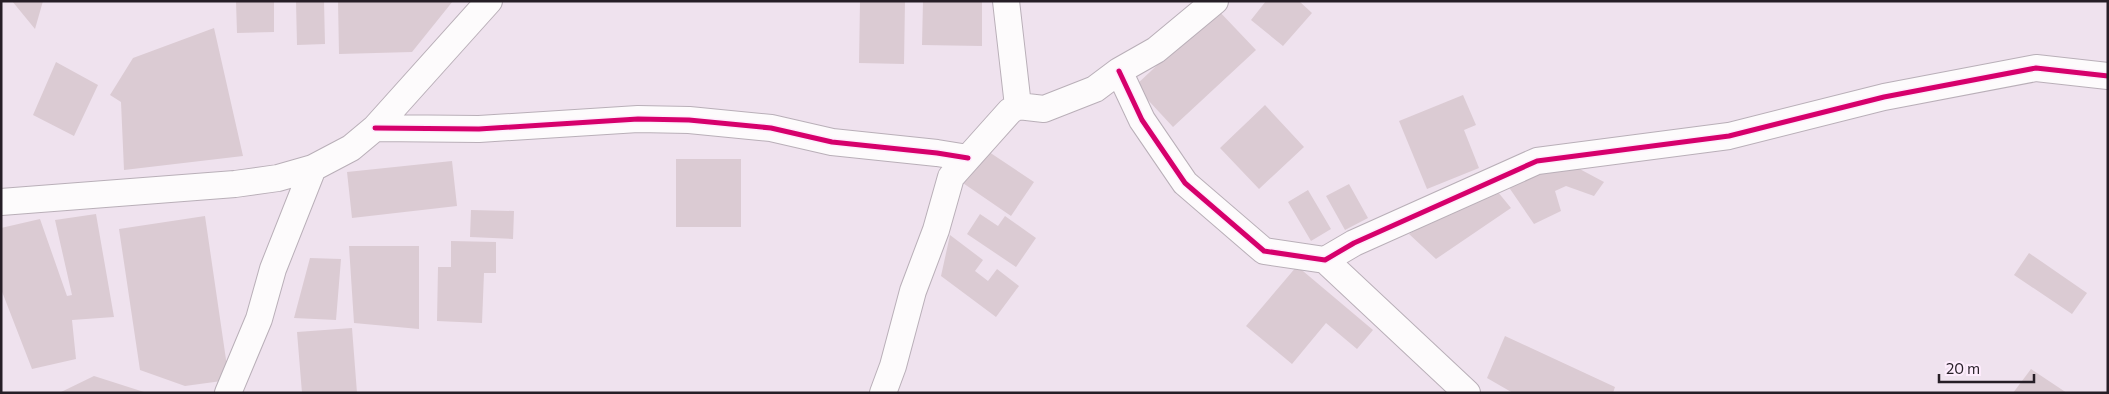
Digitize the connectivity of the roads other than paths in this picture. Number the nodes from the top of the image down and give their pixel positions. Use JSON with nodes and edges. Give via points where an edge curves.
{"nodes":[{"id":1,"x":489,"y":1,"type":"edge"},
{"id":2,"x":1006,"y":1,"type":"edge"},
{"id":3,"x":1215,"y":1,"type":"edge"},
{"id":4,"x":1120,"y":71,"type":"junction"},
{"id":5,"x":2108,"y":76,"type":"edge"},
{"id":6,"x":1018,"y":106,"type":"junction"},
{"id":7,"x":375,"y":128,"type":"junction"},
{"id":8,"x":968,"y":158,"type":"junction"},
{"id":9,"x":313,"y":168,"type":"junction"},
{"id":10,"x":1,"y":202,"type":"edge"},
{"id":11,"x":1325,"y":260,"type":"junction"},
{"id":12,"x":228,"y":393,"type":"edge"},
{"id":13,"x":883,"y":393,"type":"edge"},
{"id":14,"x":1468,"y":393,"type":"edge"}],
"edges":[{"from":1,"to":7,"type":"street"},
{"from":2,"to":6,"type":"street"},
{"from":3,"to":4,"type":"street","via":[[1156,50]]},
{"from":4,"to":6,"type":"street","via":[[1095,89],[1059,104],[1044,109]]},
{"from":4,"to":11,"type":"street","via":[[1142,120],[1185,183],[1264,251]]},
{"from":5,"to":11,"type":"street","via":[[2036,68],[1884,97],[1729,136],[1537,161],[1354,243]]},
{"from":6,"to":8,"type":"street","via":[[991,130]]},
{"from":7,"to":8,"type":"street","via":[[479,129],[638,119],[689,120],[771,128],[832,142]]},
{"from":7,"to":9,"type":"street","via":[[351,148]]},
{"from":8,"to":13,"type":"street","via":[[951,177]]},
{"from":9,"to":10,"type":"street","via":[[278,178],[235,184]]},
{"from":9,"to":12,"type":"street","via":[[273,269],[259,319]]},
{"from":11,"to":14,"type":"street"}]}
